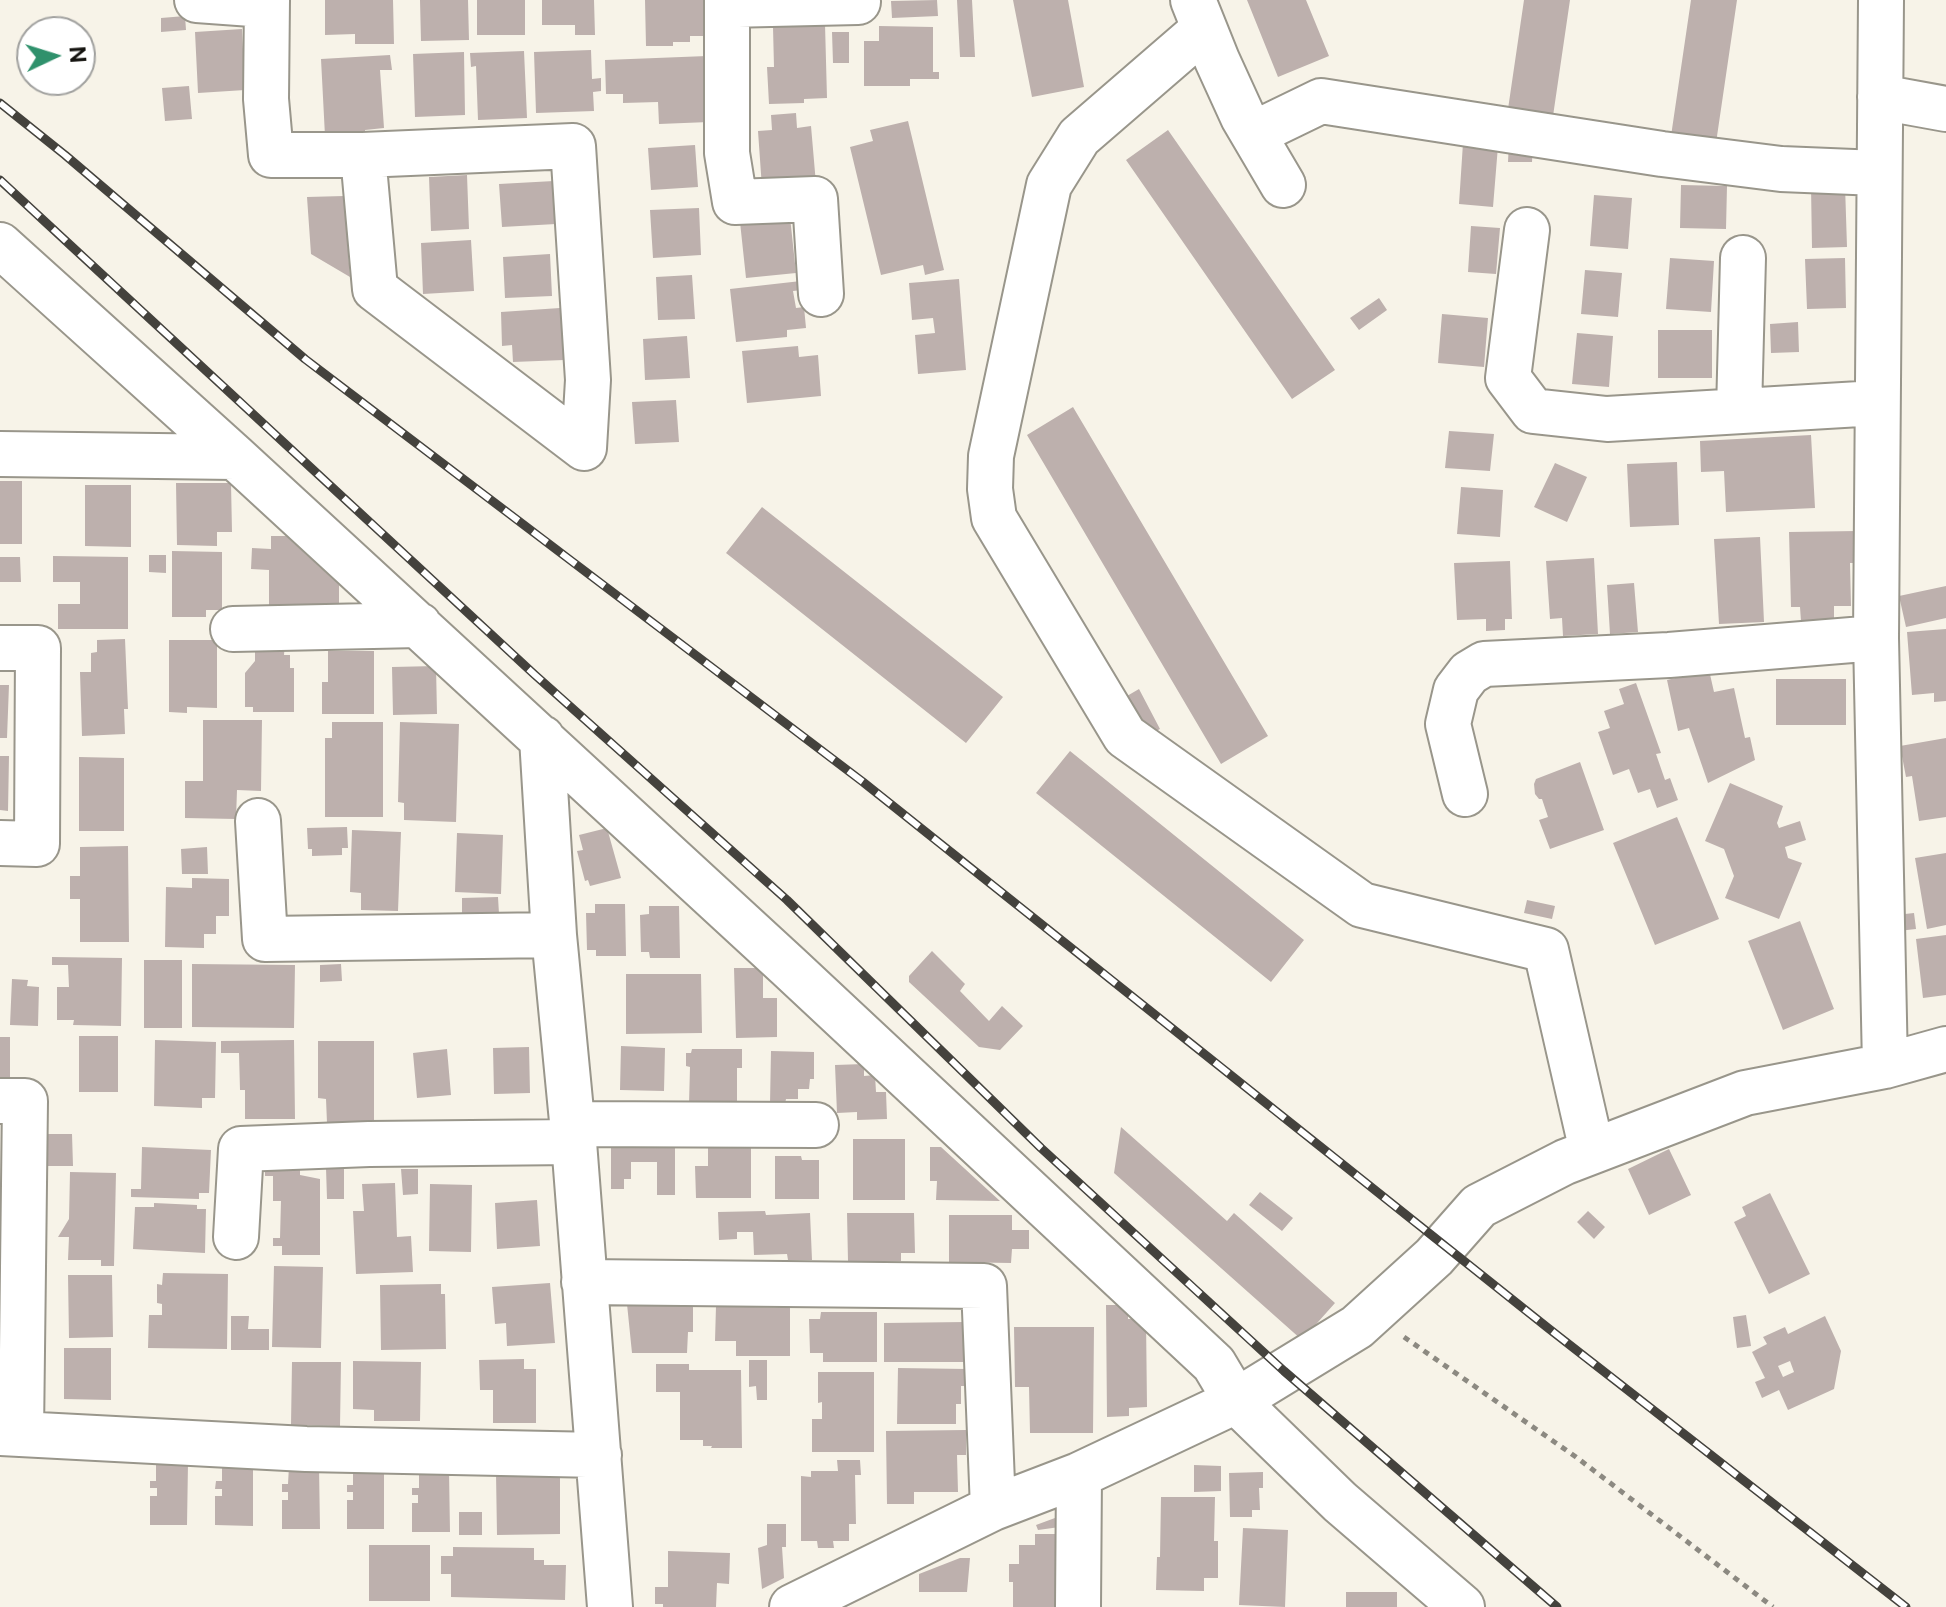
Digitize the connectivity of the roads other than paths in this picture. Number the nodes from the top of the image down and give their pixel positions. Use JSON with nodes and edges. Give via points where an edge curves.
{"nodes":[{"id":1,"x":197,"y":0,"type":"edge"},
{"id":2,"x":1881,"y":0,"type":"edge"},
{"id":3,"x":727,"y":2,"type":"edge"},
{"id":4,"x":858,"y":2,"type":"dead end"},
{"id":5,"x":267,"y":3,"type":"edge"},
{"id":6,"x":1199,"y":14,"type":"edge"},
{"id":7,"x":1880,"y":97,"type":"junction"},
{"id":8,"x":1946,"y":109,"type":"edge"},
{"id":9,"x":1253,"y":134,"type":"junction"},
{"id":10,"x":363,"y":155,"type":"junction"},
{"id":11,"x":1878,"y":173,"type":"junction"},
{"id":12,"x":1283,"y":185,"type":"dead end"},
{"id":13,"x":1527,"y":230,"type":"dead end"},
{"id":14,"x":0,"y":245,"type":"edge"},
{"id":15,"x":1743,"y":258,"type":"dead end"},
{"id":16,"x":821,"y":294,"type":"dead end"},
{"id":17,"x":1877,"y":403,"type":"junction"},
{"id":18,"x":1739,"y":411,"type":"junction"},
{"id":19,"x":0,"y":454,"type":"edge"},
{"id":20,"x":235,"y":457,"type":"junction"},
{"id":21,"x":419,"y":625,"type":"junction"},
{"id":22,"x":233,"y":629,"type":"dead end"},
{"id":23,"x":1876,"y":638,"type":"junction"},
{"id":24,"x":0,"y":648,"type":"edge"},
{"id":25,"x":542,"y":738,"type":"junction"},
{"id":26,"x":1465,"y":794,"type":"dead end"},
{"id":27,"x":258,"y":821,"type":"dead end"},
{"id":28,"x":0,"y":843,"type":"edge"},
{"id":29,"x":554,"y":935,"type":"junction"},
{"id":30,"x":1945,"y":1060,"type":"edge"},
{"id":31,"x":1885,"y":1066,"type":"junction"},
{"id":32,"x":0,"y":1101,"type":"edge"},
{"id":33,"x":816,"y":1125,"type":"dead end"},
{"id":34,"x":573,"y":1133,"type":"junction"},
{"id":35,"x":1592,"y":1151,"type":"junction"},
{"id":36,"x":236,"y":1237,"type":"dead end"},
{"id":37,"x":584,"y":1282,"type":"junction"},
{"id":38,"x":1236,"y":1401,"type":"junction"},
{"id":39,"x":11,"y":1433,"type":"edge"},
{"id":40,"x":599,"y":1455,"type":"junction"},
{"id":41,"x":1079,"y":1475,"type":"junction"},
{"id":42,"x":993,"y":1508,"type":"junction"},
{"id":43,"x":610,"y":1607,"type":"edge"},
{"id":44,"x":792,"y":1607,"type":"edge"},
{"id":45,"x":1078,"y":1607,"type":"edge"},
{"id":46,"x":1462,"y":1607,"type":"edge"}],
"edges":[{"from":1,"to":5,"type":"street"},
{"from":2,"to":7,"type":"street"},
{"from":3,"to":4,"type":"street"},
{"from":3,"to":16,"type":"street","via":[[727,153],[735,202],[815,199]]},
{"from":5,"to":10,"type":"street","via":[[271,155]]},
{"from":6,"to":9,"type":"street"},
{"from":6,"to":35,"type":"street","via":[[1079,137],[1049,185],[991,456],[994,518],[1125,736],[1362,905],[1546,950]]},
{"from":7,"to":8,"type":"street"},
{"from":7,"to":11,"type":"street"},
{"from":9,"to":11,"type":"street","via":[[1321,101],[1677,156],[1781,169]]},
{"from":9,"to":12,"type":"street"},
{"from":10,"to":10,"type":"street","via":[[573,146],[588,380],[584,448],[375,289]]},
{"from":11,"to":17,"type":"street"},
{"from":13,"to":18,"type":"street","via":[[1508,378],[1533,411],[1607,419]]},
{"from":14,"to":20,"type":"street"},
{"from":15,"to":18,"type":"street"},
{"from":17,"to":18,"type":"street"},
{"from":17,"to":23,"type":"street"},
{"from":19,"to":20,"type":"street"},
{"from":20,"to":21,"type":"street"},
{"from":21,"to":22,"type":"street"},
{"from":21,"to":25,"type":"street"},
{"from":23,"to":26,"type":"street","via":[[1484,664],[1456,690],[1448,724]]},
{"from":23,"to":31,"type":"street"},
{"from":24,"to":28,"type":"street","via":[[38,648],[37,844]]},
{"from":25,"to":29,"type":"street"},
{"from":25,"to":38,"type":"street","via":[[1214,1364]]},
{"from":27,"to":29,"type":"street","via":[[265,939]]},
{"from":29,"to":34,"type":"street"},
{"from":30,"to":31,"type":"street"},
{"from":31,"to":35,"type":"street","via":[[1745,1093]]},
{"from":32,"to":39,"type":"street","via":[[25,1101]]},
{"from":33,"to":34,"type":"street"},
{"from":34,"to":36,"type":"street","via":[[241,1149]]},
{"from":34,"to":37,"type":"street"},
{"from":35,"to":38,"type":"street","via":[[1479,1206],[1434,1257],[1357,1327]]},
{"from":37,"to":40,"type":"street"},
{"from":37,"to":42,"type":"street","via":[[984,1286]]},
{"from":38,"to":41,"type":"street"},
{"from":38,"to":46,"type":"street","via":[[1340,1502]]},
{"from":39,"to":40,"type":"street","via":[[306,1449]]},
{"from":40,"to":43,"type":"street"},
{"from":41,"to":42,"type":"street"},
{"from":41,"to":45,"type":"street"},
{"from":42,"to":44,"type":"street"}]}
